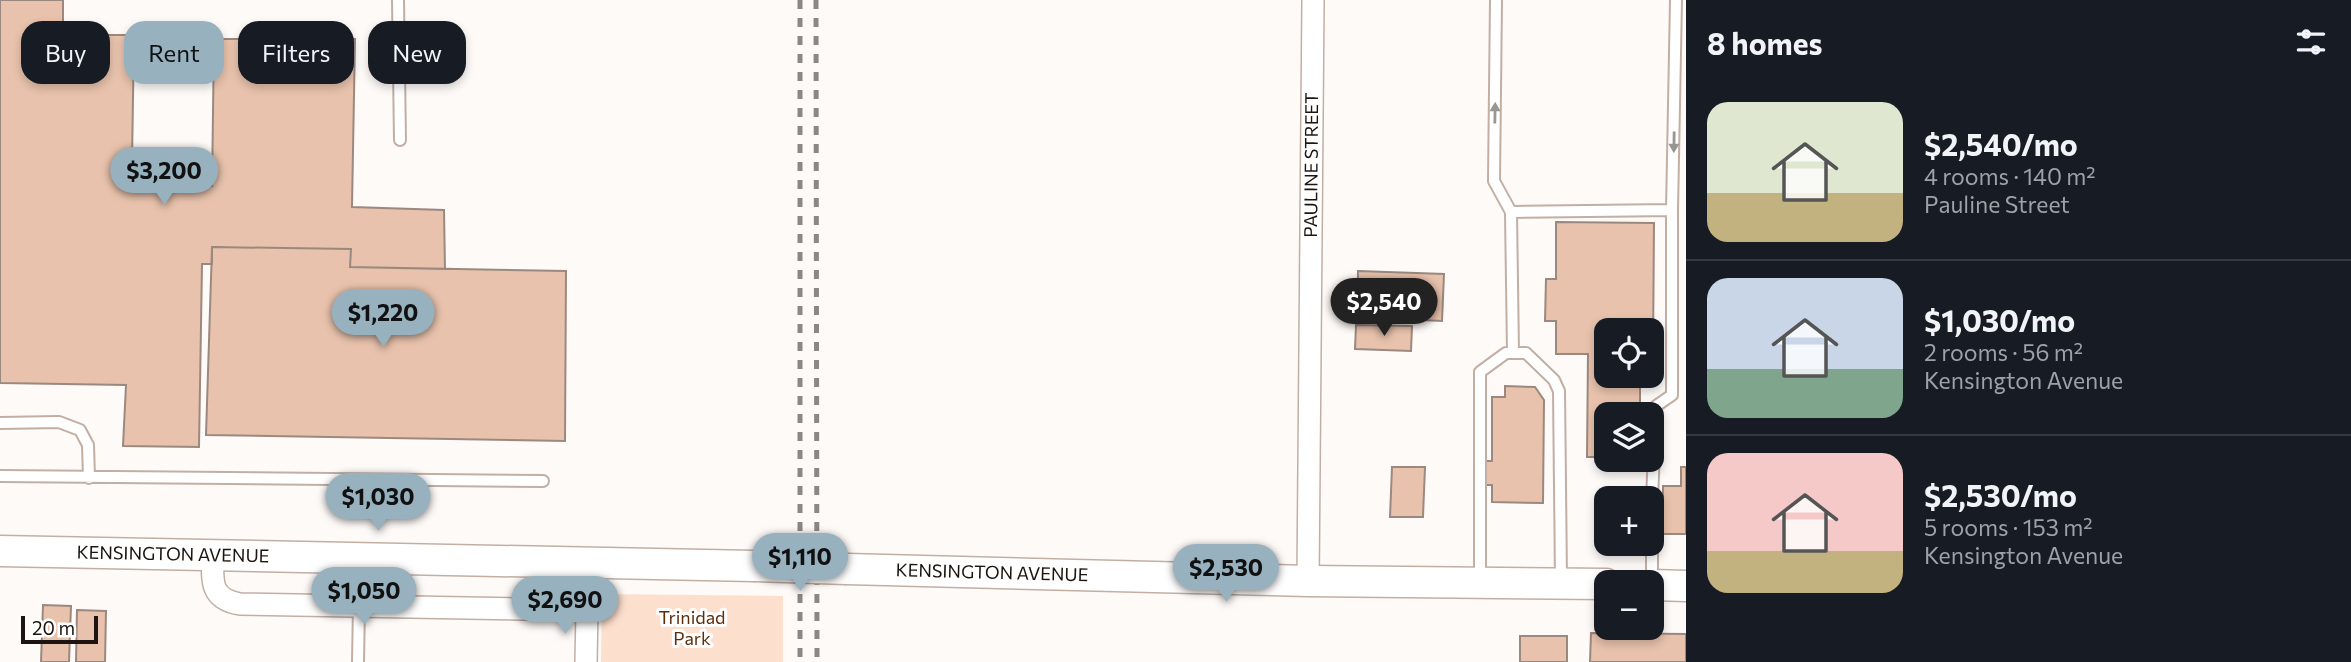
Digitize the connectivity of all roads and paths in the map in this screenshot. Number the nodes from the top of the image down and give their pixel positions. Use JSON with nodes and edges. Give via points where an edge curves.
{"nodes":[{"id":1,"x":398,"y":0,"type":"edge"},
{"id":2,"x":1313,"y":0,"type":"edge"},
{"id":3,"x":1496,"y":0,"type":"edge"},
{"id":4,"x":1676,"y":0,"type":"edge"},
{"id":5,"x":400,"y":140,"type":"dead end"},
{"id":6,"x":1672,"y":210,"type":"junction"},
{"id":7,"x":1511,"y":212,"type":"junction"},
{"id":8,"x":1513,"y":353,"type":"junction"},
{"id":9,"x":0,"y":423,"type":"edge"},
{"id":10,"x":0,"y":476,"type":"edge"},
{"id":11,"x":89,"y":478,"type":"junction"},
{"id":12,"x":543,"y":481,"type":"dead end"},
{"id":13,"x":1653,"y":486,"type":"edge"},
{"id":14,"x":0,"y":551,"type":"edge"},
{"id":15,"x":213,"y":555,"type":"junction"},
{"id":16,"x":1308,"y":581,"type":"junction"},
{"id":17,"x":1480,"y":582,"type":"junction"},
{"id":18,"x":1560,"y":583,"type":"junction"},
{"id":19,"x":1594,"y":584,"type":"edge"},
{"id":20,"x":1664,"y":585,"type":"edge"},
{"id":21,"x":1686,"y":586,"type":"edge"},
{"id":22,"x":359,"y":606,"type":"junction"},
{"id":23,"x":358,"y":662,"type":"edge"},
{"id":24,"x":586,"y":662,"type":"edge"}],
"edges":[{"from":1,"to":5,"type":"lane"},
{"from":2,"to":16,"type":"street","name":"PAULINE STREET"},
{"from":7,"to":3,"type":"lane","one_way":true,"via":[[1494,181]]},
{"from":4,"to":6,"type":"lane","one_way":true},
{"from":6,"to":7,"type":"lane"},
{"from":6,"to":13,"type":"lane","via":[[1672,395],[1656,406]]},
{"from":7,"to":8,"type":"lane"},
{"from":8,"to":17,"type":"lane","via":[[1480,372]]},
{"from":8,"to":18,"type":"lane","via":[[1526,353],[1559,391]]},
{"from":9,"to":11,"type":"lane","via":[[59,422],[80,430],[88,445]]},
{"from":10,"to":11,"type":"lane"},
{"from":11,"to":12,"type":"lane"},
{"from":14,"to":15,"type":"street","name":"KENSINGTON AVENUE"},
{"from":15,"to":16,"type":"street","name":"KENSINGTON AVENUE","bridge":true},
{"from":15,"to":22,"type":"street","via":[[215,590],[228,602]]},
{"from":16,"to":17,"type":"street","name":"KENSINGTON AVENUE"},
{"from":17,"to":18,"type":"street","name":"KENSINGTON AVENUE"},
{"from":18,"to":19,"type":"street","name":"KENSINGTON AVENUE"},
{"from":20,"to":21,"type":"street"},
{"from":22,"to":23,"type":"lane"},
{"from":22,"to":24,"type":"street","via":[[587,610]]}]}
